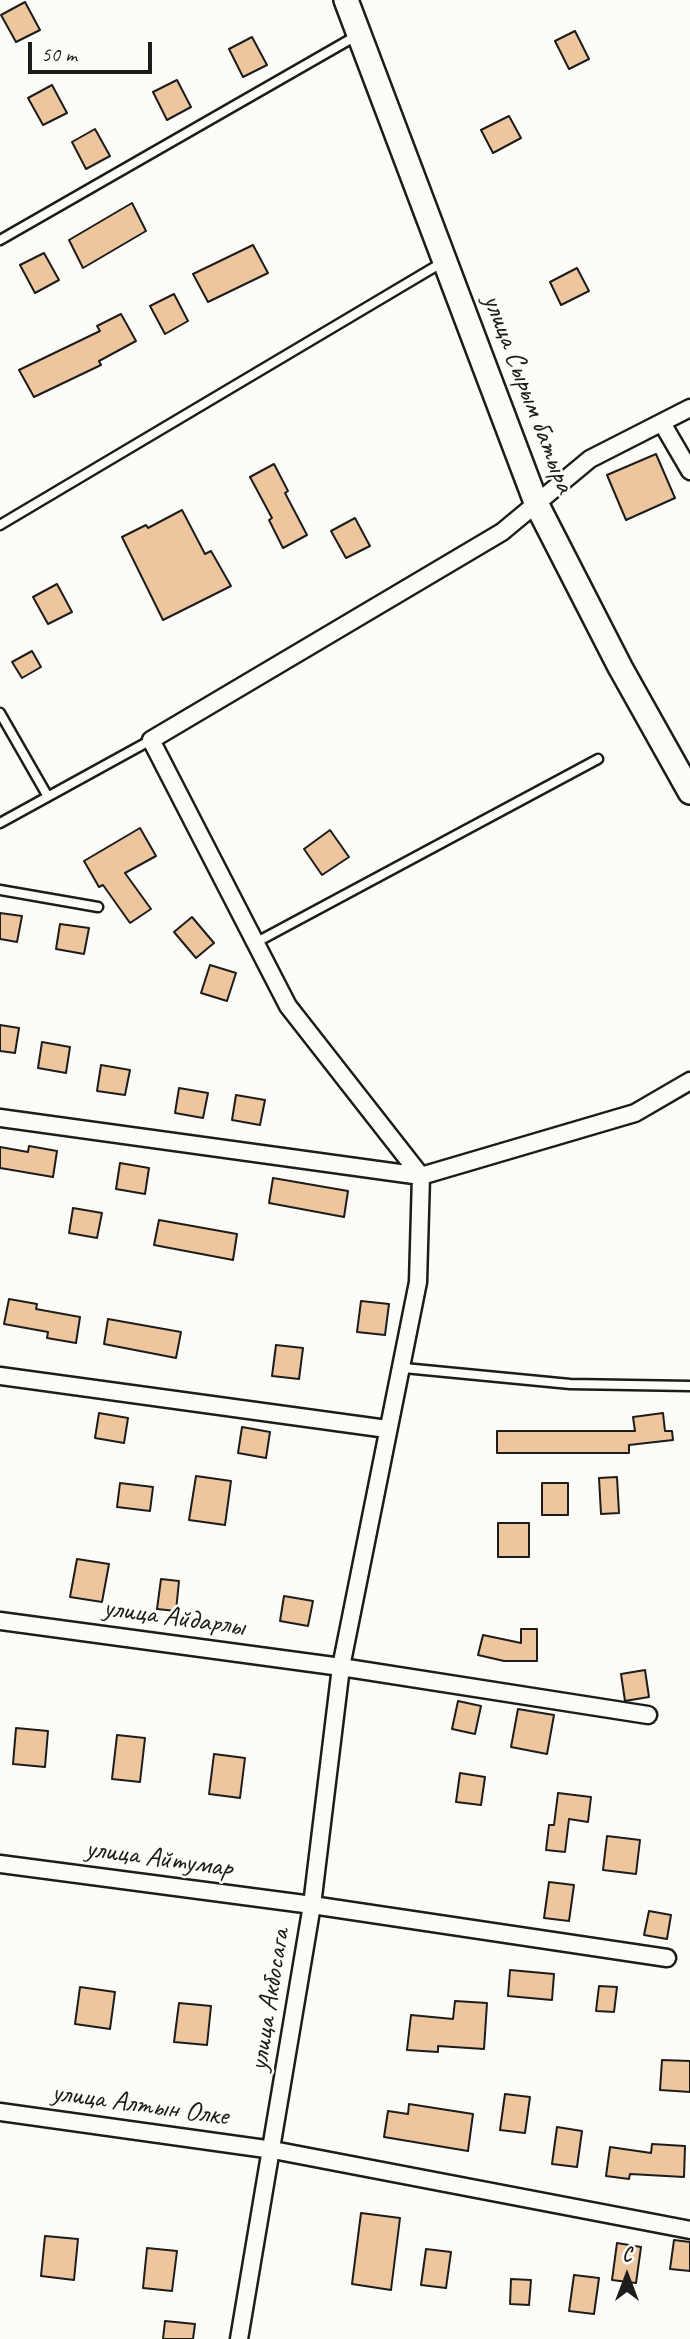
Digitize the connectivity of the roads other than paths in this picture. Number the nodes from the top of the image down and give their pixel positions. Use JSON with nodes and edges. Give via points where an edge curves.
{"nodes":[{"id":1,"x":346,"y":0,"type":"edge"},
{"id":2,"x":358,"y":35,"type":"junction"},
{"id":3,"x":0,"y":240,"type":"edge"},
{"id":4,"x":446,"y":261,"type":"junction"},
{"id":5,"x":690,"y":408,"type":"edge"},
{"id":6,"x":662,"y":423,"type":"junction"},
{"id":7,"x":690,"y":471,"type":"edge"},
{"id":8,"x":537,"y":505,"type":"junction"},
{"id":9,"x":0,"y":526,"type":"edge"},
{"id":10,"x":0,"y":713,"type":"edge"},
{"id":11,"x":151,"y":740,"type":"junction"},
{"id":12,"x":597,"y":759,"type":"dead end"},
{"id":13,"x":690,"y":792,"type":"edge"},
{"id":14,"x":47,"y":795,"type":"junction"},
{"id":15,"x":0,"y":823,"type":"edge"},
{"id":16,"x":0,"y":890,"type":"edge"},
{"id":17,"x":97,"y":907,"type":"dead end"},
{"id":18,"x":255,"y":943,"type":"junction"},
{"id":19,"x":690,"y":1081,"type":"edge"},
{"id":20,"x":0,"y":1118,"type":"edge"},
{"id":21,"x":421,"y":1176,"type":"junction"},
{"id":22,"x":404,"y":1368,"type":"junction"},
{"id":23,"x":0,"y":1376,"type":"edge"},
{"id":24,"x":690,"y":1386,"type":"edge"},
{"id":25,"x":387,"y":1429,"type":"junction"},
{"id":26,"x":0,"y":1621,"type":"edge"},
{"id":27,"x":341,"y":1667,"type":"junction"},
{"id":28,"x":648,"y":1715,"type":"dead end"},
{"id":29,"x":0,"y":1864,"type":"edge"},
{"id":30,"x":312,"y":1905,"type":"junction"},
{"id":31,"x":667,"y":1958,"type":"dead end"},
{"id":32,"x":0,"y":2112,"type":"edge"},
{"id":33,"x":273,"y":2150,"type":"junction"},
{"id":34,"x":690,"y":2230,"type":"edge"},
{"id":35,"x":239,"y":2339,"type":"edge"}],
"edges":[{"from":1,"to":2,"type":"street","name":"улица Сырым батыра"},
{"from":2,"to":3,"type":"lane"},
{"from":2,"to":4,"type":"street","name":"улица Сырым батыра"},
{"from":4,"to":8,"type":"street","name":"улица Сырым батыра"},
{"from":4,"to":9,"type":"lane"},
{"from":5,"to":6,"type":"street"},
{"from":6,"to":7,"type":"street"},
{"from":6,"to":8,"type":"street","via":[[590,459]]},
{"from":8,"to":11,"type":"street","via":[[502,532]]},
{"from":8,"to":13,"type":"street","name":"улица Сырым батыра"},
{"from":10,"to":14,"type":"lane"},
{"from":11,"to":14,"type":"lane"},
{"from":11,"to":18,"type":"street"},
{"from":12,"to":18,"type":"lane"},
{"from":14,"to":15,"type":"lane"},
{"from":16,"to":17,"type":"lane"},
{"from":18,"to":21,"type":"street","via":[[288,1006]]},
{"from":19,"to":21,"type":"street","via":[[635,1113]]},
{"from":20,"to":21,"type":"street"},
{"from":21,"to":22,"type":"street","name":"улица Акбосага","via":[[418,1282]]},
{"from":22,"to":24,"type":"lane","via":[[570,1384]]},
{"from":22,"to":25,"type":"street","name":"улица Акбосага"},
{"from":23,"to":25,"type":"street"},
{"from":25,"to":27,"type":"street","name":"улица Акбосага"},
{"from":26,"to":27,"type":"street","name":"улица Айдарлы"},
{"from":27,"to":28,"type":"street","name":"улица Айдарлы"},
{"from":27,"to":30,"type":"street","name":"улица Акбосага"},
{"from":29,"to":30,"type":"street","name":"улица Айтумар"},
{"from":30,"to":31,"type":"street","name":"улица Айтумар"},
{"from":30,"to":33,"type":"street","name":"улица Акбосага"},
{"from":32,"to":33,"type":"street","name":"улица Алтын Олке"},
{"from":33,"to":34,"type":"street","name":"улица Алтын Олке"},
{"from":33,"to":35,"type":"street","name":"улица Акбосага"}]}
